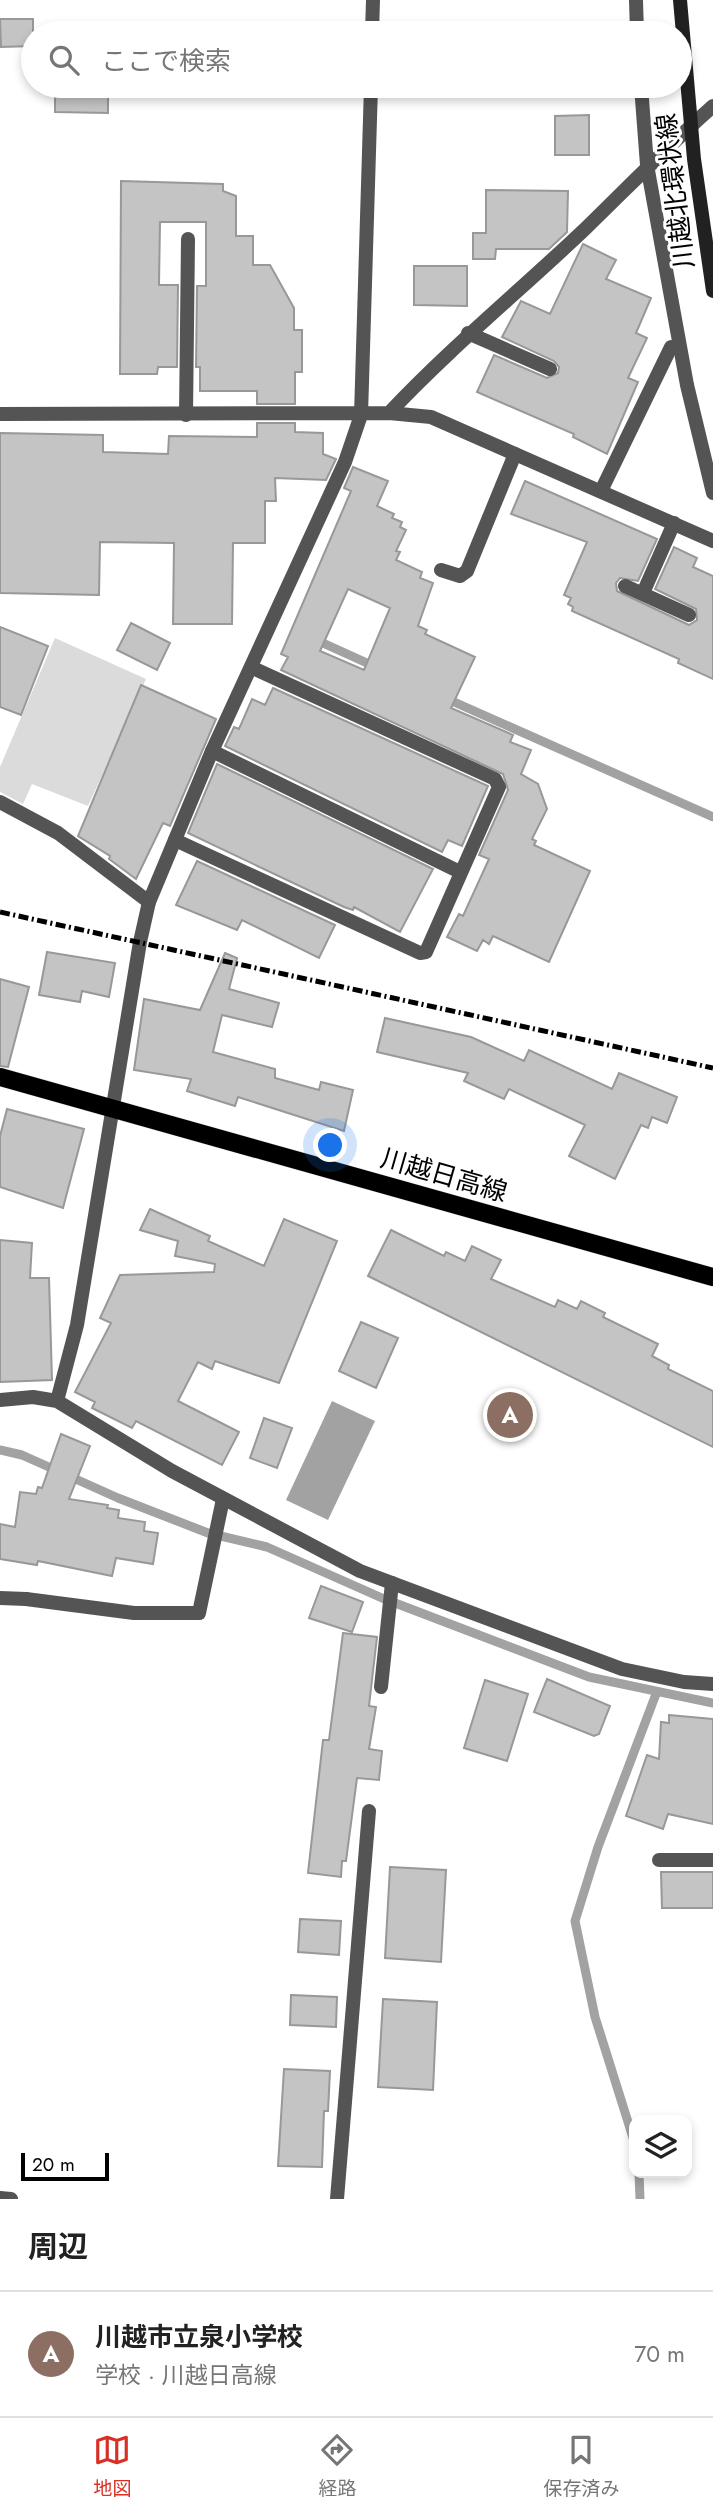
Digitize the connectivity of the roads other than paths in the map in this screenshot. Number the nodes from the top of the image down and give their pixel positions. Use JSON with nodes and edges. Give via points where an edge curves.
{"nodes":[{"id":1,"x":373,"y":0,"type":"edge"},
{"id":2,"x":636,"y":0,"type":"edge"},
{"id":3,"x":680,"y":0,"type":"edge"},
{"id":4,"x":372,"y":21,"type":"edge"},
{"id":5,"x":637,"y":21,"type":"edge"},
{"id":6,"x":682,"y":21,"type":"edge"},
{"id":7,"x":371,"y":98,"type":"edge"},
{"id":8,"x":642,"y":98,"type":"edge"},
{"id":9,"x":689,"y":98,"type":"edge"},
{"id":10,"x":713,"y":106,"type":"edge"},
{"id":11,"x":647,"y":165,"type":"junction"},
{"id":12,"x":188,"y":239,"type":"dead end"},
{"id":13,"x":713,"y":291,"type":"edge"},
{"id":14,"x":468,"y":333,"type":"junction"},
{"id":15,"x":671,"y":346,"type":"dead end"},
{"id":16,"x":550,"y":369,"type":"dead end"},
{"id":17,"x":389,"y":413,"type":"junction"},
{"id":18,"x":0,"y":414,"type":"edge"},
{"id":19,"x":186,"y":415,"type":"junction"},
{"id":20,"x":361,"y":415,"type":"junction"},
{"id":21,"x":515,"y":454,"type":"junction"},
{"id":22,"x":601,"y":491,"type":"junction"},
{"id":23,"x":713,"y":493,"type":"edge"},
{"id":24,"x":674,"y":523,"type":"junction"},
{"id":25,"x":713,"y":541,"type":"edge"},
{"id":26,"x":441,"y":570,"type":"dead end"},
{"id":27,"x":625,"y":586,"type":"dead end"},
{"id":28,"x":643,"y":593,"type":"junction"},
{"id":29,"x":690,"y":615,"type":"dead end"},
{"id":30,"x":253,"y":668,"type":"junction"},
{"id":31,"x":212,"y":751,"type":"junction"},
{"id":32,"x":0,"y":802,"type":"edge"},
{"id":33,"x":175,"y":840,"type":"junction"},
{"id":34,"x":460,"y":873,"type":"junction"},
{"id":35,"x":149,"y":902,"type":"junction"},
{"id":36,"x":0,"y":1077,"type":"edge"},
{"id":37,"x":114,"y":1110,"type":"junction"},
{"id":38,"x":713,"y":1277,"type":"edge"},
{"id":39,"x":0,"y":1400,"type":"edge"},
{"id":40,"x":57,"y":1401,"type":"junction"},
{"id":41,"x":223,"y":1499,"type":"junction"},
{"id":42,"x":392,"y":1583,"type":"junction"},
{"id":43,"x":0,"y":1598,"type":"edge"},
{"id":44,"x":713,"y":1684,"type":"edge"},
{"id":45,"x":380,"y":1687,"type":"dead end"},
{"id":46,"x":369,"y":1811,"type":"dead end"},
{"id":47,"x":659,"y":1860,"type":"dead end"},
{"id":48,"x":713,"y":1860,"type":"edge"},
{"id":49,"x":0,"y":2198,"type":"edge"},
{"id":50,"x":11,"y":2199,"type":"edge"},
{"id":51,"x":337,"y":2199,"type":"edge"}],
"edges":[{"from":1,"to":4,"type":"street"},
{"from":2,"to":5,"type":"street"},
{"from":3,"to":6,"type":"main road","name":"川越北環状線","bridge":true},
{"from":7,"to":20,"type":"street"},
{"from":8,"to":11,"type":"street"},
{"from":9,"to":13,"type":"main road","name":"川越北環状線","bridge":true},
{"from":10,"to":11,"type":"street"},
{"from":11,"to":14,"type":"street","via":[[586,228]]},
{"from":11,"to":23,"type":"street","via":[[687,385]]},
{"from":12,"to":19,"type":"street"},
{"from":14,"to":16,"type":"street"},
{"from":14,"to":17,"type":"street"},
{"from":15,"to":22,"type":"street"},
{"from":17,"to":20,"type":"street"},
{"from":17,"to":21,"type":"street","via":[[431,417]]},
{"from":18,"to":19,"type":"street"},
{"from":19,"to":20,"type":"street"},
{"from":20,"to":30,"type":"street","via":[[345,462]]},
{"from":21,"to":22,"type":"street"},
{"from":21,"to":26,"type":"street","via":[[467,570],[460,576]]},
{"from":22,"to":24,"type":"street"},
{"from":24,"to":25,"type":"street"},
{"from":24,"to":28,"type":"street"},
{"from":27,"to":28,"type":"street"},
{"from":28,"to":29,"type":"street"},
{"from":30,"to":31,"type":"street"},
{"from":30,"to":34,"type":"street","via":[[495,779],[499,787]]},
{"from":31,"to":33,"type":"street"},
{"from":31,"to":34,"type":"street"},
{"from":32,"to":35,"type":"street","via":[[58,833]]},
{"from":33,"to":34,"type":"street","via":[[420,953],[426,952]]},
{"from":33,"to":35,"type":"street"},
{"from":35,"to":37,"type":"street"},
{"from":36,"to":37,"type":"main road","name":"川越日高線"},
{"from":37,"to":38,"type":"main road","name":"川越日高線"},
{"from":37,"to":40,"type":"street","via":[[78,1325]]},
{"from":39,"to":40,"type":"street","via":[[33,1397]]},
{"from":40,"to":41,"type":"street"},
{"from":41,"to":42,"type":"street","via":[[360,1572]]},
{"from":41,"to":43,"type":"street","via":[[199,1613],[134,1613]]},
{"from":42,"to":44,"type":"street","via":[[622,1669]]},
{"from":42,"to":45,"type":"street"},
{"from":46,"to":51,"type":"street"},
{"from":47,"to":48,"type":"street"},
{"from":49,"to":50,"type":"street"}]}
